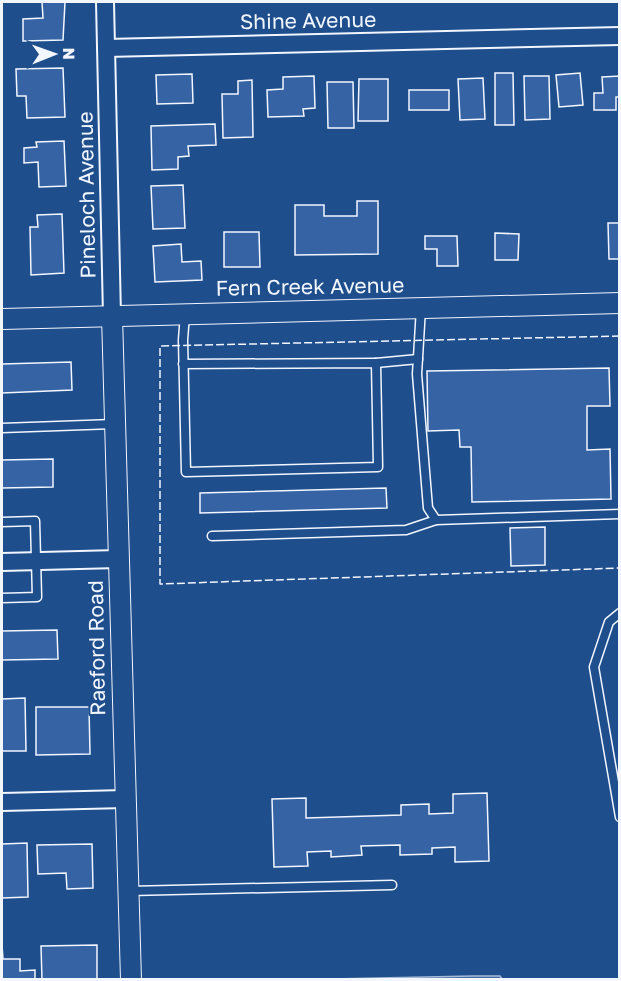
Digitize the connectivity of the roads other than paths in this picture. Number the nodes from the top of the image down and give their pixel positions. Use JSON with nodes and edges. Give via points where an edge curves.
{"nodes":[{"id":1,"x":105,"y":2,"type":"edge"},
{"id":2,"x":620,"y":36,"type":"edge"},
{"id":3,"x":106,"y":48,"type":"junction"},
{"id":4,"x":620,"y":303,"type":"edge"},
{"id":5,"x":421,"y":308,"type":"junction"},
{"id":6,"x":185,"y":314,"type":"junction"},
{"id":7,"x":112,"y":316,"type":"junction"},
{"id":8,"x":2,"y":318,"type":"edge"},
{"id":9,"x":418,"y":359,"type":"junction"},
{"id":10,"x":376,"y":363,"type":"junction"},
{"id":11,"x":183,"y":364,"type":"junction"},
{"id":12,"x":115,"y":424,"type":"junction"},
{"id":13,"x":2,"y":428,"type":"edge"},
{"id":14,"x":620,"y":514,"type":"edge"},
{"id":15,"x":436,"y":520,"type":"junction"},
{"id":16,"x":2,"y":522,"type":"edge"},
{"id":17,"x":212,"y":536,"type":"dead end"},
{"id":18,"x":118,"y":559,"type":"junction"},
{"id":19,"x":36,"y":561,"type":"junction"},
{"id":20,"x":2,"y":562,"type":"edge"},
{"id":21,"x":2,"y":598,"type":"edge"},
{"id":22,"x":620,"y":613,"type":"edge"},
{"id":23,"x":125,"y":799,"type":"junction"},
{"id":24,"x":2,"y":802,"type":"edge"},
{"id":25,"x":620,"y":817,"type":"edge"},
{"id":26,"x":392,"y":885,"type":"dead end"},
{"id":27,"x":128,"y":891,"type":"junction"},
{"id":28,"x":130,"y":980,"type":"edge"}],
"edges":[{"from":1,"to":3,"type":"street","name":"Pineloch Avenue"},
{"from":2,"to":3,"type":"street","name":"Shine Avenue"},
{"from":3,"to":7,"type":"street","name":"Pineloch Avenue"},
{"from":4,"to":5,"type":"street","name":"Fern Creek Avenue"},
{"from":5,"to":6,"type":"street","name":"Fern Creek Avenue"},
{"from":5,"to":9,"type":"lane"},
{"from":6,"to":7,"type":"street","name":"Fern Creek Avenue"},
{"from":6,"to":11,"type":"lane"},
{"from":7,"to":8,"type":"street","name":"Fern Creek Avenue"},
{"from":7,"to":12,"type":"street","name":"Raeford Road"},
{"from":9,"to":10,"type":"lane"},
{"from":9,"to":15,"type":"lane","via":[[428,508]]},
{"from":10,"to":11,"type":"lane"},
{"from":10,"to":11,"type":"lane","via":[[378,467],[186,472]]},
{"from":12,"to":13,"type":"lane"},
{"from":12,"to":18,"type":"street","name":"Raeford Road"},
{"from":14,"to":15,"type":"lane"},
{"from":15,"to":17,"type":"lane","via":[[406,530]]},
{"from":16,"to":19,"type":"lane","via":[[35,521]]},
{"from":18,"to":19,"type":"street"},
{"from":18,"to":23,"type":"street","name":"Raeford Road"},
{"from":19,"to":20,"type":"street"},
{"from":19,"to":21,"type":"lane","via":[[37,597]]},
{"from":22,"to":25,"type":"lane","via":[[609,622],[594,667]]},
{"from":23,"to":24,"type":"street"},
{"from":23,"to":27,"type":"street","name":"Raeford Road"},
{"from":26,"to":27,"type":"lane"},
{"from":27,"to":28,"type":"street","name":"Raeford Road"}]}
